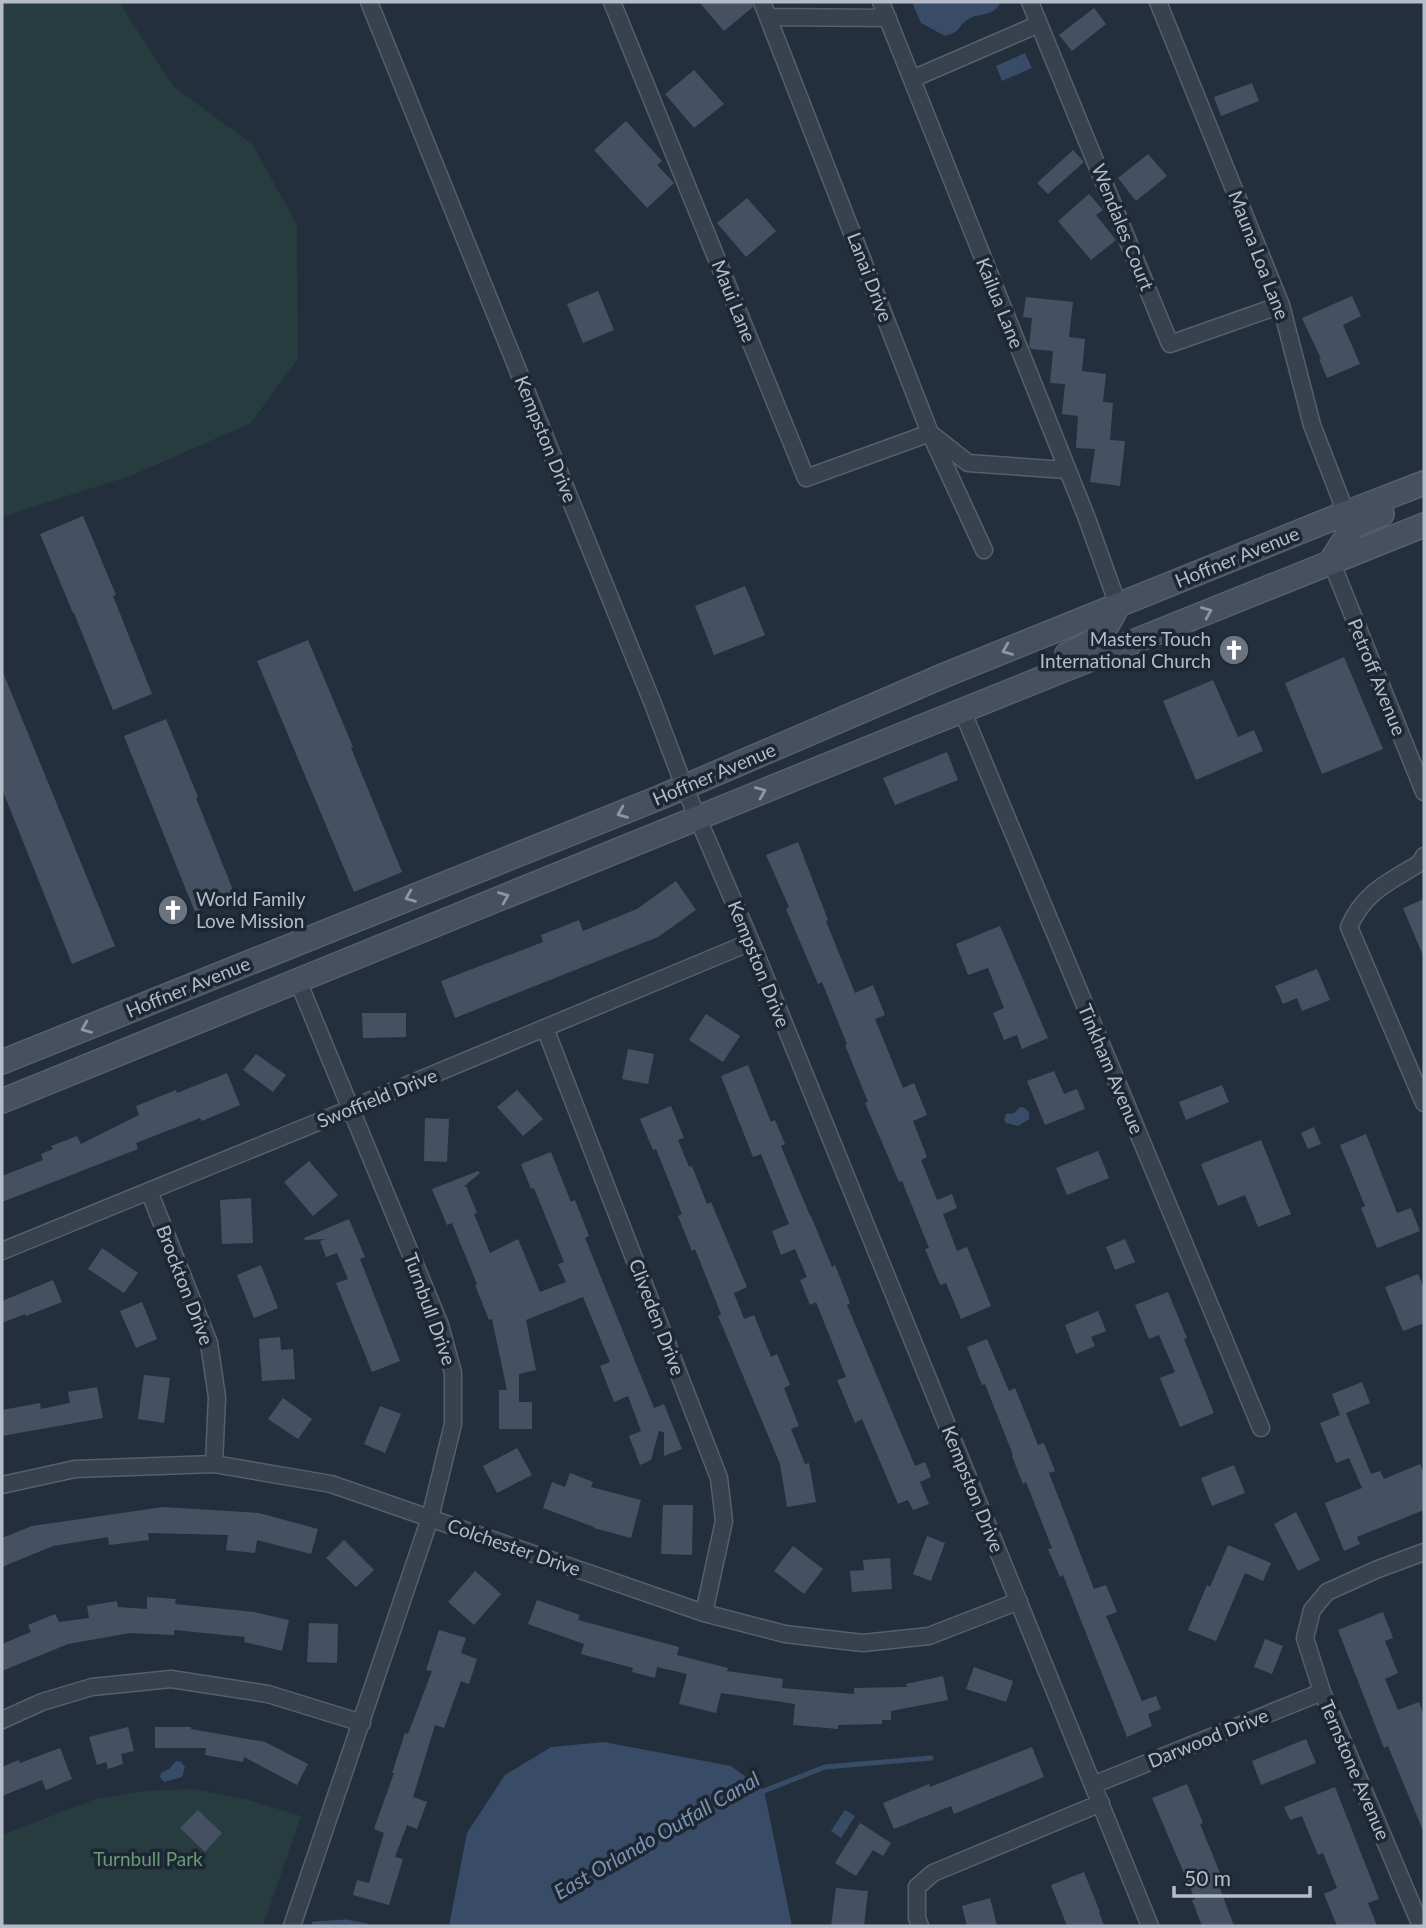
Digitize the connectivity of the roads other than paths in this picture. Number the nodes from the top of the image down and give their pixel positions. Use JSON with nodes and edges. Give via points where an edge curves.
{"nodes":[{"id":1,"x":369,"y":2,"type":"edge"},
{"id":2,"x":612,"y":2,"type":"edge"},
{"id":3,"x":881,"y":2,"type":"edge"},
{"id":4,"x":1030,"y":2,"type":"edge"},
{"id":5,"x":1158,"y":2,"type":"edge"},
{"id":6,"x":765,"y":9,"type":"edge"},
{"id":7,"x":888,"y":18,"type":"junction"},
{"id":8,"x":1039,"y":24,"type":"junction"},
{"id":9,"x":912,"y":79,"type":"junction"},
{"id":10,"x":1281,"y":305,"type":"junction"},
{"id":11,"x":930,"y":433,"type":"junction"},
{"id":12,"x":1066,"y":470,"type":"junction"},
{"id":13,"x":1424,"y":483,"type":"edge"},
{"id":14,"x":1424,"y":497,"type":"edge"},
{"id":15,"x":1346,"y":513,"type":"junction"},
{"id":16,"x":1424,"y":525,"type":"edge"},
{"id":17,"x":984,"y":550,"type":"dead end"},
{"id":18,"x":1331,"y":561,"type":"junction"},
{"id":19,"x":1118,"y":605,"type":"junction"},
{"id":20,"x":962,"y":710,"type":"junction"},
{"id":21,"x":684,"y":786,"type":"junction"},
{"id":22,"x":1424,"y":792,"type":"edge"},
{"id":23,"x":698,"y":817,"type":"junction"},
{"id":24,"x":1424,"y":856,"type":"edge"},
{"id":25,"x":324,"y":932,"type":"junction"},
{"id":26,"x":751,"y":942,"type":"junction"},
{"id":27,"x":298,"y":981,"type":"junction"},
{"id":28,"x":545,"y":1028,"type":"junction"},
{"id":29,"x":109,"y":1057,"type":"junction"},
{"id":30,"x":2,"y":1062,"type":"edge"},
{"id":31,"x":2,"y":1101,"type":"edge"},
{"id":32,"x":1424,"y":1104,"type":"edge"},
{"id":33,"x":350,"y":1109,"type":"junction"},
{"id":34,"x":149,"y":1191,"type":"junction"},
{"id":35,"x":2,"y":1251,"type":"edge"},
{"id":36,"x":1261,"y":1428,"type":"dead end"},
{"id":37,"x":214,"y":1464,"type":"junction"},
{"id":38,"x":2,"y":1485,"type":"edge"},
{"id":39,"x":430,"y":1518,"type":"junction"},
{"id":40,"x":1424,"y":1552,"type":"edge"},
{"id":41,"x":1018,"y":1601,"type":"junction"},
{"id":42,"x":704,"y":1613,"type":"junction"},
{"id":43,"x":1322,"y":1692,"type":"junction"},
{"id":44,"x":2,"y":1720,"type":"edge"},
{"id":45,"x":362,"y":1723,"type":"junction"},
{"id":46,"x":1093,"y":1785,"type":"junction"},
{"id":47,"x":1101,"y":1803,"type":"junction"},
{"id":48,"x":292,"y":1926,"type":"edge"},
{"id":49,"x":920,"y":1926,"type":"edge"},
{"id":50,"x":1150,"y":1926,"type":"edge"},
{"id":51,"x":1422,"y":1926,"type":"edge"}],
"edges":[{"from":1,"to":21,"type":"street","name":"Kempston Drive"},
{"from":2,"to":11,"type":"street","name":"Maui Lane","via":[[806,478]]},
{"from":3,"to":7,"type":"street","name":"Kailua Lane"},
{"from":4,"to":8,"type":"street","name":"Wendales Court"},
{"from":5,"to":10,"type":"street","name":"Mauna Loa Lane"},
{"from":6,"to":7,"type":"street"},
{"from":6,"to":11,"type":"street","name":"Lanai Drive"},
{"from":7,"to":9,"type":"street","name":"Kailua Lane"},
{"from":8,"to":9,"type":"street"},
{"from":8,"to":10,"type":"street","name":"Wendales Court","via":[[1170,344]]},
{"from":9,"to":12,"type":"street","name":"Kailua Lane"},
{"from":10,"to":15,"type":"street","name":"Mauna Loa Lane","via":[[1312,425]]},
{"from":11,"to":12,"type":"street","via":[[968,463]]},
{"from":11,"to":17,"type":"street","name":"Lanai Drive"},
{"from":12,"to":19,"type":"street","name":"Kailua Lane"},
{"from":13,"to":15,"type":"main road","name":"Hoffner Avenue"},
{"from":14,"to":18,"type":"main road","via":[[1354,526]]},
{"from":15,"to":19,"type":"main road","name":"Hoffner Avenue"},
{"from":16,"to":18,"type":"main road","name":"Hoffner Avenue"},
{"from":20,"to":18,"type":"main road","name":"Hoffner Avenue","one_way":true},
{"from":18,"to":22,"type":"street","name":"Petroff Avenue"},
{"from":19,"to":20,"type":"main road","via":[[1091,644],[1023,672]]},
{"from":19,"to":21,"type":"main road","name":"Hoffner Avenue","one_way":true},
{"from":23,"to":20,"type":"main road","name":"Hoffner Avenue","one_way":true},
{"from":20,"to":36,"type":"street","name":"Tinkham Avenue"},
{"from":21,"to":23,"type":"street","name":"Kempston Drive"},
{"from":21,"to":25,"type":"main road","name":"Hoffner Avenue","one_way":true},
{"from":23,"to":26,"type":"street","name":"Kempston Drive"},
{"from":27,"to":23,"type":"main road","name":"Hoffner Avenue","one_way":true},
{"from":24,"to":32,"type":"street","via":[[1368,896],[1349,927]]},
{"from":25,"to":29,"type":"main road","via":[[321,949],[306,964],[125,1037]]},
{"from":25,"to":30,"type":"main road","name":"Hoffner Avenue","one_way":true},
{"from":26,"to":28,"type":"street","name":"Swoffield Drive"},
{"from":26,"to":41,"type":"street","name":"Kempston Drive"},
{"from":27,"to":29,"type":"main road","name":"Hoffner Avenue"},
{"from":27,"to":33,"type":"street","name":"Turnbull Drive"},
{"from":28,"to":33,"type":"street","name":"Swoffield Drive"},
{"from":28,"to":42,"type":"street","name":"Cliveden Drive","via":[[719,1478],[724,1521]]},
{"from":29,"to":31,"type":"main road","name":"Hoffner Avenue"},
{"from":33,"to":34,"type":"street","name":"Swoffield Drive"},
{"from":33,"to":39,"type":"street","name":"Turnbull Drive","via":[[440,1325],[453,1373],[453,1424]]},
{"from":34,"to":35,"type":"street","name":"Swoffield Drive"},
{"from":34,"to":37,"type":"street","name":"Brockton Drive","via":[[209,1343],[217,1397]]},
{"from":37,"to":38,"type":"street","name":"Colchester Drive","via":[[75,1469]]},
{"from":37,"to":39,"type":"street","name":"Colchester Drive","via":[[331,1484]]},
{"from":39,"to":42,"type":"street","name":"Colchester Drive"},
{"from":39,"to":45,"type":"street","name":"Turnbull Drive"},
{"from":40,"to":43,"type":"street","name":"Ternstone Avenue","via":[[1327,1592],[1312,1610],[1305,1638]]},
{"from":41,"to":42,"type":"street","name":"Colchester Drive","via":[[929,1636],[863,1643],[785,1634]]},
{"from":41,"to":46,"type":"street","name":"Kempston Drive"},
{"from":43,"to":46,"type":"street","name":"Darwood Drive"},
{"from":43,"to":51,"type":"street","name":"Ternstone Avenue"},
{"from":44,"to":45,"type":"street","via":[[92,1687],[171,1679],[268,1694]]},
{"from":45,"to":48,"type":"street","name":"Turnbull Drive"},
{"from":46,"to":47,"type":"street","name":"Kempston Drive"},
{"from":47,"to":49,"type":"street","via":[[933,1873],[917,1887]]},
{"from":47,"to":50,"type":"street","name":"Kempston Drive"}]}
